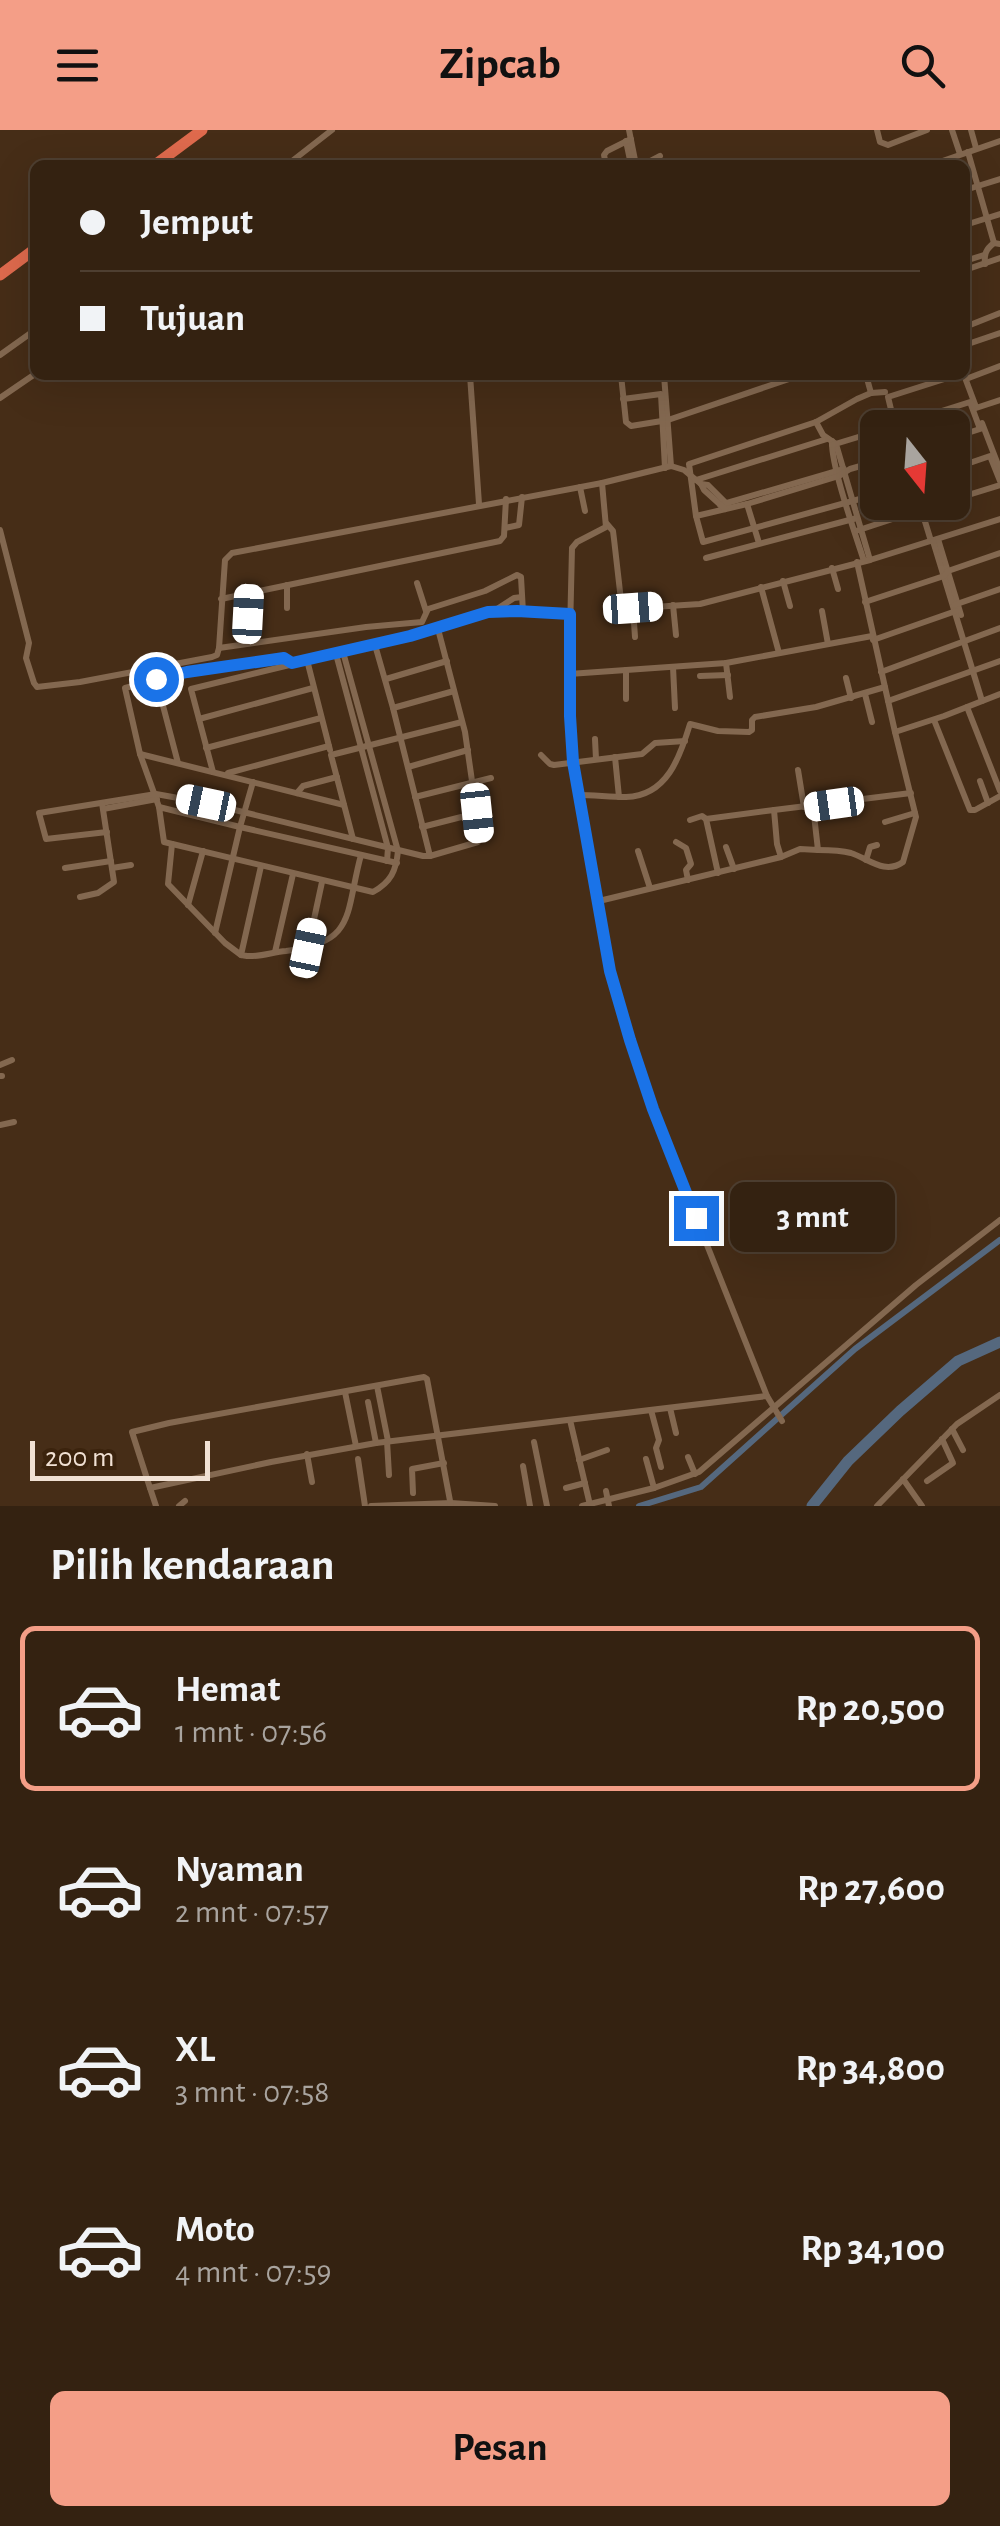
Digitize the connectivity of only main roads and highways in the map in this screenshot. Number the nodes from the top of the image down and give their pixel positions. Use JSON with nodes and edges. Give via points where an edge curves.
{"nodes":[{"id":1,"x":190,"y":130,"type":"edge"},
{"id":2,"x":202,"y":130,"type":"edge"},
{"id":3,"x":151,"y":160,"type":"edge"},
{"id":4,"x":162,"y":160,"type":"edge"},
{"id":5,"x":30,"y":250,"type":"edge"},
{"id":6,"x":0,"y":271,"type":"edge"}],
"edges":[{"from":1,"to":3,"type":"highway"},
{"from":2,"to":4,"type":"highway"},
{"from":5,"to":6,"type":"highway"}]}
